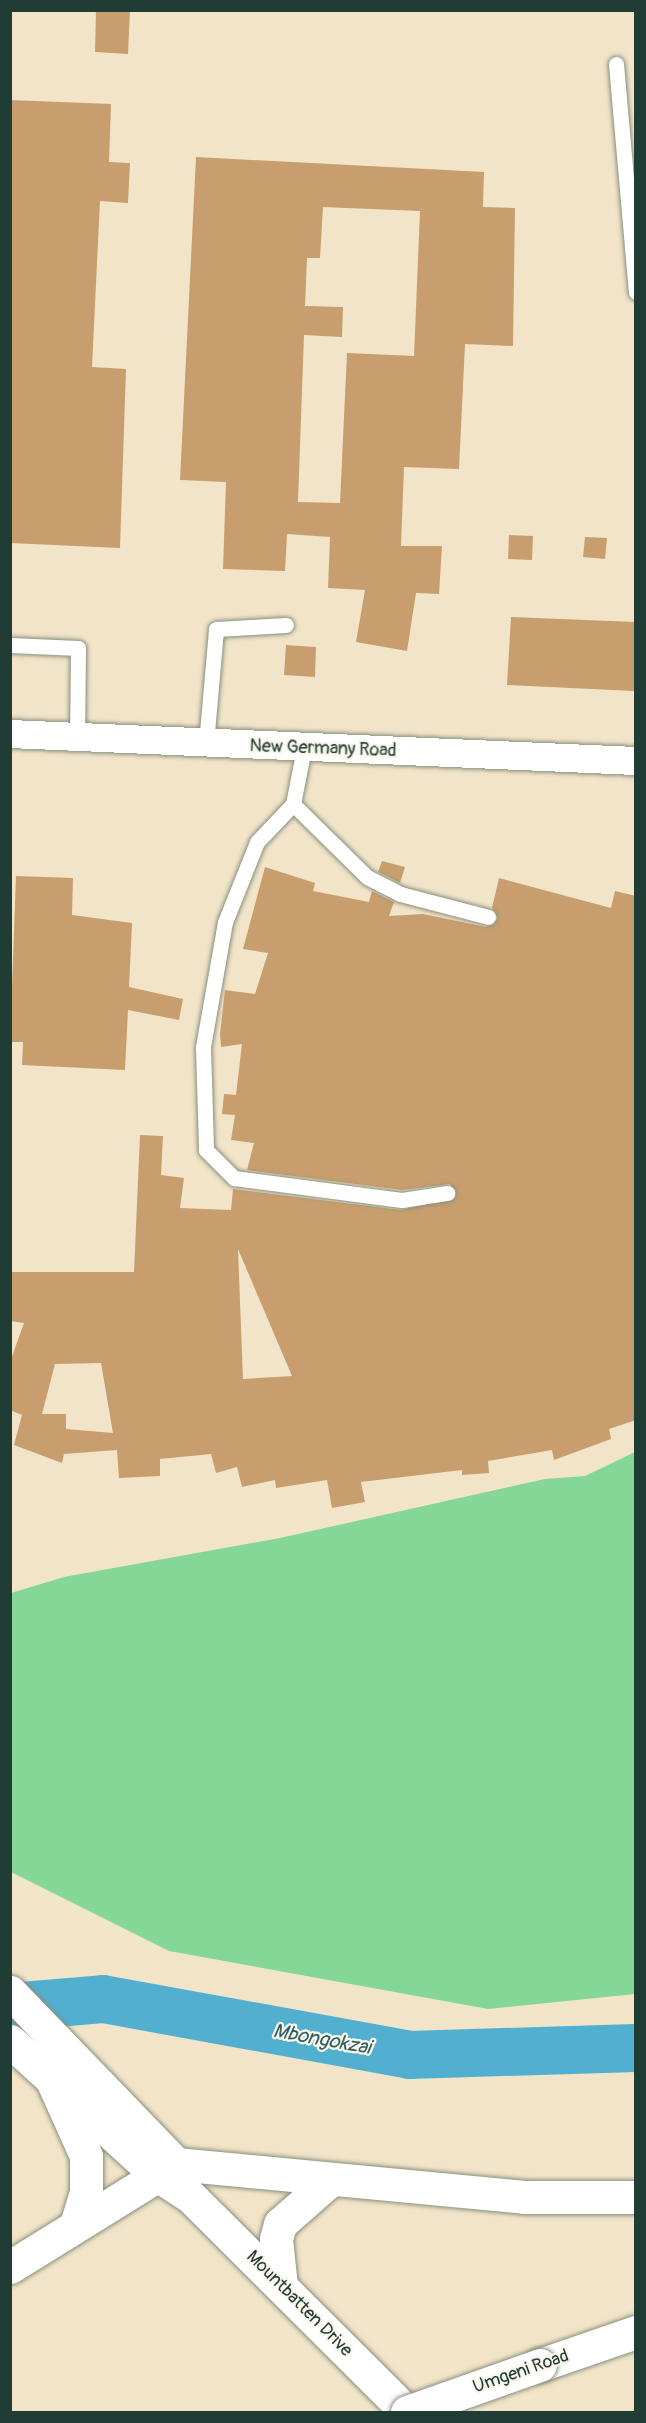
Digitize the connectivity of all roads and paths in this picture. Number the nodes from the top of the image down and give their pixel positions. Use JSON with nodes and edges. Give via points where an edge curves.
{"nodes":[{"id":1,"x":616,"y":64,"type":"dead end"},
{"id":2,"x":636,"y":292,"type":"edge"},
{"id":3,"x":286,"y":625,"type":"dead end"},
{"id":4,"x":10,"y":645,"type":"edge"},
{"id":5,"x":10,"y":734,"type":"edge"},
{"id":6,"x":77,"y":738,"type":"junction"},
{"id":7,"x":206,"y":744,"type":"junction"},
{"id":8,"x":304,"y":748,"type":"junction"},
{"id":9,"x":636,"y":761,"type":"edge"},
{"id":10,"x":293,"y":804,"type":"junction"},
{"id":11,"x":488,"y":917,"type":"dead end"},
{"id":12,"x":447,"y":1193,"type":"dead end"},
{"id":13,"x":15,"y":1996,"type":"edge"},
{"id":14,"x":18,"y":2049,"type":"edge"},
{"id":15,"x":51,"y":2078,"type":"junction"},
{"id":16,"x":167,"y":2169,"type":"junction"},
{"id":17,"x":330,"y":2180,"type":"junction"},
{"id":18,"x":636,"y":2197,"type":"edge"},
{"id":19,"x":76,"y":2225,"type":"junction"},
{"id":20,"x":10,"y":2267,"type":"edge"},
{"id":21,"x":281,"y":2286,"type":"junction"},
{"id":22,"x":636,"y":2332,"type":"edge"},
{"id":23,"x":407,"y":2412,"type":"edge"}],
"edges":[{"from":1,"to":2,"type":"lane"},
{"from":3,"to":7,"type":"lane","via":[[216,629]]},
{"from":4,"to":6,"type":"lane","via":[[78,648]]},
{"from":5,"to":6,"type":"street","name":"New Germany Road"},
{"from":6,"to":7,"type":"street","name":"New Germany Road"},
{"from":7,"to":8,"type":"street","name":"New Germany Road"},
{"from":8,"to":9,"type":"street","name":"New Germany Road"},
{"from":8,"to":10,"type":"lane"},
{"from":10,"to":11,"type":"lane","via":[[367,877],[400,894]]},
{"from":10,"to":12,"type":"lane","via":[[257,842],[225,922],[204,1047],[206,1150],[225,1174],[257,1182],[402,1200]]},
{"from":13,"to":16,"type":"main road","name":"Mountbatten Drive","via":[[105,2089]]},
{"from":14,"to":15,"type":"main road","name":"Mountbatten Drive"},
{"from":15,"to":16,"type":"main road","name":"Mountbatten Drive"},
{"from":15,"to":19,"type":"main road","via":[[86,2156],[87,2192]]},
{"from":16,"to":17,"type":"main road"},
{"from":16,"to":19,"type":"main road"},
{"from":16,"to":21,"type":"main road","name":"Mountbatten Drive"},
{"from":17,"to":18,"type":"main road","via":[[524,2197]]},
{"from":17,"to":21,"type":"main road","via":[[280,2224],[276,2239]]},
{"from":19,"to":20,"type":"main road"},
{"from":21,"to":23,"type":"main road","name":"Mountbatten Drive"},
{"from":22,"to":23,"type":"main road","name":"Umgeni Road","bridge":true}]}
